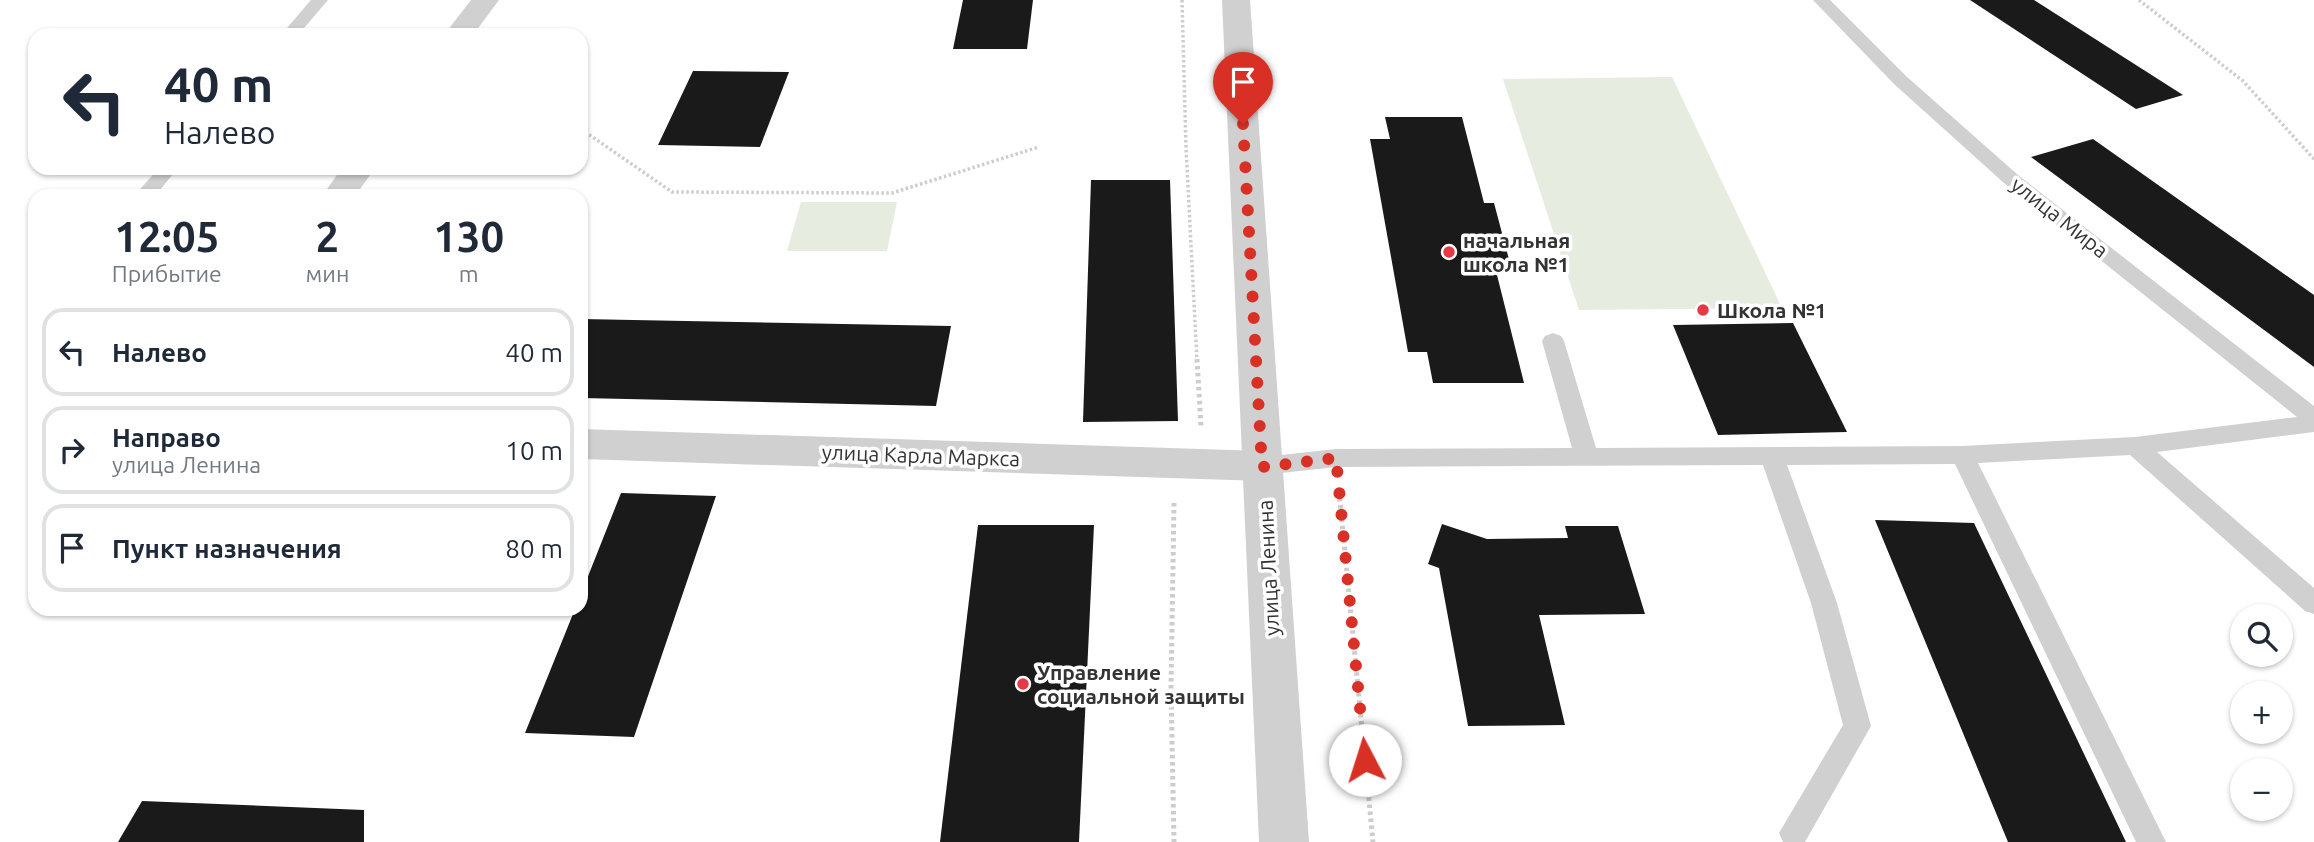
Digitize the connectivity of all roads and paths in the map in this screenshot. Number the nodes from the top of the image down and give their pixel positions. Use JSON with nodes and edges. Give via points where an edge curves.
{"nodes":[{"id":1,"x":320,"y":0,"type":"edge"},
{"id":2,"x":485,"y":0,"type":"edge"},
{"id":3,"x":1182,"y":0,"type":"edge"},
{"id":4,"x":1236,"y":0,"type":"edge"},
{"id":5,"x":1821,"y":0,"type":"edge"},
{"id":6,"x":2139,"y":0,"type":"edge"},
{"id":7,"x":295,"y":28,"type":"edge"},
{"id":8,"x":463,"y":28,"type":"edge"},
{"id":9,"x":588,"y":134,"type":"edge"},
{"id":10,"x":1039,"y":147,"type":"dead end"},
{"id":11,"x":2314,"y":159,"type":"edge"},
{"id":12,"x":164,"y":175,"type":"edge"},
{"id":13,"x":150,"y":189,"type":"edge"},
{"id":14,"x":1553,"y":341,"type":"dead end"},
{"id":15,"x":2314,"y":420,"type":"edge"},
{"id":16,"x":588,"y":444,"type":"edge"},
{"id":17,"x":2135,"y":446,"type":"junction"},
{"id":18,"x":1962,"y":455,"type":"junction"},
{"id":19,"x":1772,"y":457,"type":"junction"},
{"id":20,"x":1336,"y":458,"type":"junction"},
{"id":21,"x":1587,"y":458,"type":"junction"},
{"id":22,"x":1175,"y":464,"type":"junction"},
{"id":23,"x":1262,"y":467,"type":"junction"},
{"id":24,"x":2314,"y":603,"type":"edge"},
{"id":25,"x":1794,"y":833,"type":"dead end"},
{"id":26,"x":1174,"y":842,"type":"edge"},
{"id":27,"x":1284,"y":842,"type":"edge"},
{"id":28,"x":1373,"y":842,"type":"edge"},
{"id":29,"x":2151,"y":842,"type":"edge"}],
"edges":[{"from":1,"to":7,"type":"lane"},
{"from":2,"to":8,"type":"street"},
{"from":3,"to":22,"type":"path","via":[[1201,428]]},
{"from":4,"to":23,"type":"street","name":"улица Ленина"},
{"from":5,"to":15,"type":"lane","name":"улица Мира","via":[[1900,80],[2011,179]]},
{"from":6,"to":11,"type":"path","via":[[2243,81]]},
{"from":9,"to":10,"type":"path","via":[[672,192],[892,193]]},
{"from":12,"to":13,"type":"lane"},
{"from":14,"to":21,"type":"lane"},
{"from":15,"to":17,"type":"lane","name":"улица Мира"},
{"from":16,"to":22,"type":"street","name":"улица Карла Маркса"},
{"from":17,"to":18,"type":"lane","name":"улица Мира"},
{"from":17,"to":24,"type":"lane"},
{"from":18,"to":19,"type":"lane","name":"улица Мира"},
{"from":18,"to":29,"type":"lane"},
{"from":19,"to":21,"type":"lane","name":"улица Мира"},
{"from":19,"to":25,"type":"lane","via":[[1824,603],[1857,726]]},
{"from":20,"to":21,"type":"lane","name":"улица Мира"},
{"from":20,"to":23,"type":"lane","name":"улица Мира"},
{"from":20,"to":28,"type":"path"},
{"from":22,"to":23,"type":"street","name":"улица Карла Маркса"},
{"from":22,"to":26,"type":"path"},
{"from":23,"to":27,"type":"street","name":"улица Ленина"}]}
